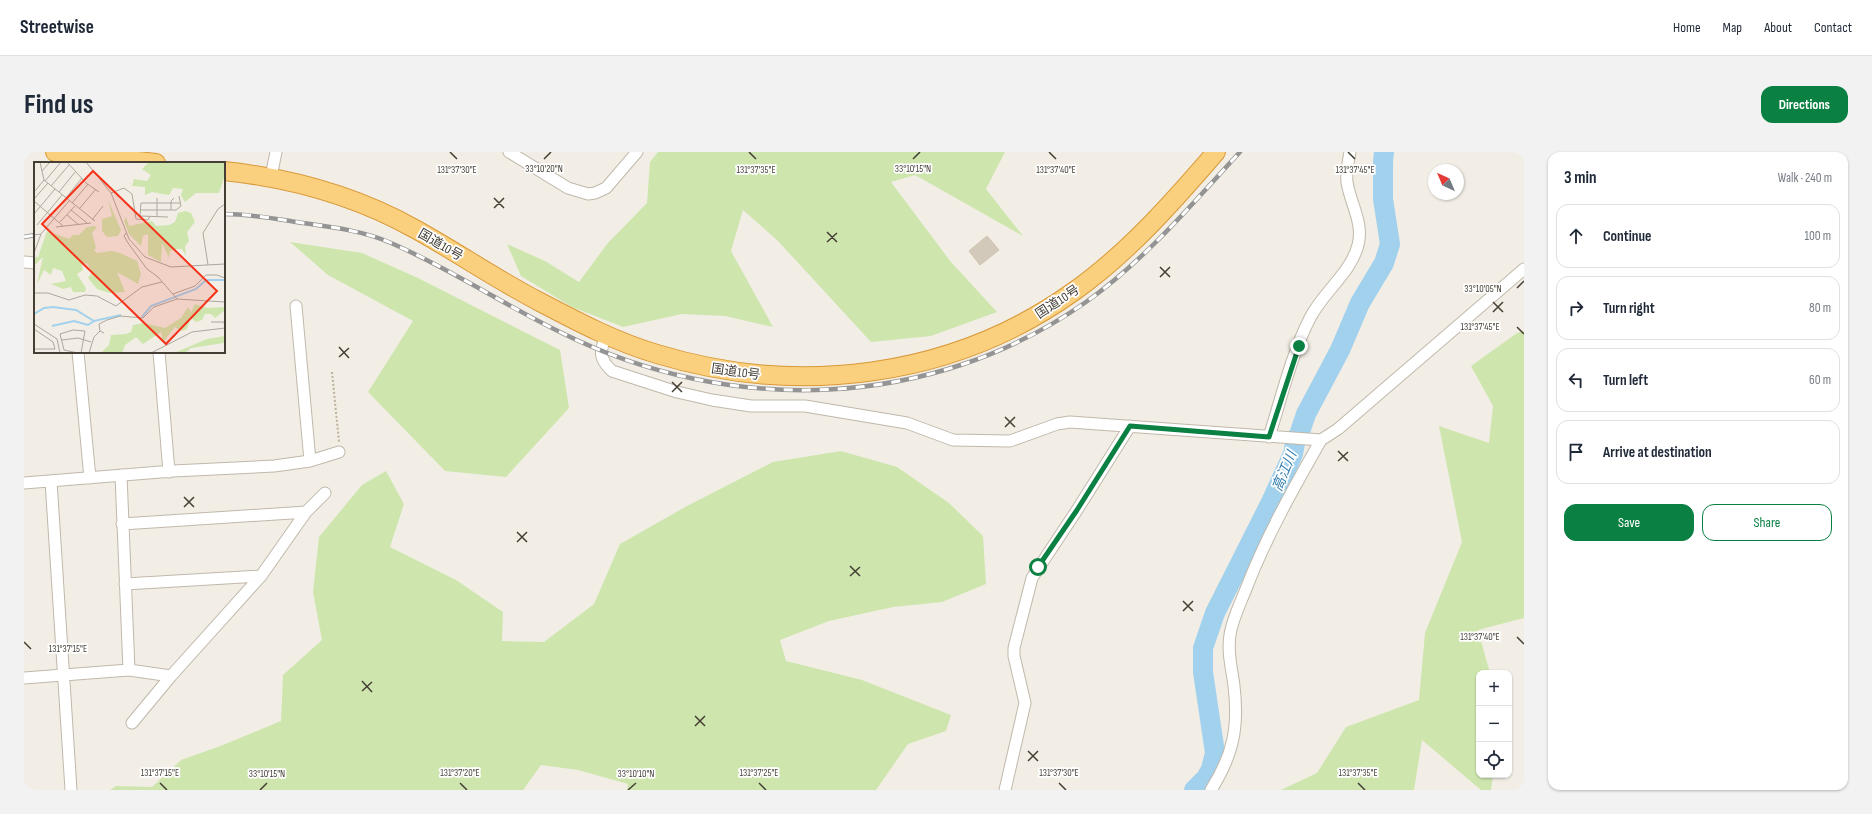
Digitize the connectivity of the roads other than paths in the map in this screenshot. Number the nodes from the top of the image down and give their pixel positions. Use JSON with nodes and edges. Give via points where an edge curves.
{"nodes":[{"id":1,"x":55,"y":152,"type":"edge"},
{"id":2,"x":276,"y":152,"type":"edge"},
{"id":3,"x":509,"y":152,"type":"edge"},
{"id":4,"x":637,"y":152,"type":"edge"},
{"id":5,"x":1216,"y":152,"type":"edge"},
{"id":6,"x":1350,"y":152,"type":"edge"},
{"id":7,"x":147,"y":162,"type":"edge"},
{"id":8,"x":225,"y":171,"type":"edge"},
{"id":9,"x":271,"y":177,"type":"junction"},
{"id":10,"x":24,"y":262,"type":"edge"},
{"id":11,"x":34,"y":263,"type":"edge"},
{"id":12,"x":1524,"y":269,"type":"edge"},
{"id":13,"x":296,"y":306,"type":"dead end"},
{"id":14,"x":606,"y":335,"type":"junction"},
{"id":15,"x":78,"y":353,"type":"edge"},
{"id":16,"x":159,"y":353,"type":"edge"},
{"id":17,"x":1130,"y":426,"type":"junction"},
{"id":18,"x":1269,"y":437,"type":"junction"},
{"id":19,"x":1320,"y":440,"type":"junction"},
{"id":20,"x":339,"y":452,"type":"road end"},
{"id":21,"x":310,"y":461,"type":"junction"},
{"id":22,"x":169,"y":472,"type":"junction"},
{"id":23,"x":121,"y":475,"type":"junction"},
{"id":24,"x":90,"y":478,"type":"junction"},
{"id":25,"x":51,"y":481,"type":"junction"},
{"id":26,"x":24,"y":483,"type":"edge"},
{"id":27,"x":325,"y":493,"type":"dead end"},
{"id":28,"x":306,"y":512,"type":"junction"},
{"id":29,"x":122,"y":524,"type":"junction"},
{"id":30,"x":261,"y":576,"type":"junction"},
{"id":31,"x":125,"y":584,"type":"junction"},
{"id":32,"x":129,"y":670,"type":"junction"},
{"id":33,"x":63,"y":675,"type":"junction"},
{"id":34,"x":171,"y":676,"type":"junction"},
{"id":35,"x":24,"y":678,"type":"edge"},
{"id":36,"x":132,"y":723,"type":"dead end"},
{"id":37,"x":71,"y":790,"type":"edge"},
{"id":38,"x":1005,"y":790,"type":"edge"},
{"id":39,"x":1211,"y":790,"type":"edge"}],
"edges":[{"from":1,"to":7,"type":"highway"},
{"from":2,"to":9,"type":"street"},
{"from":3,"to":4,"type":"street","via":[[568,188],[588,194],[606,188]]},
{"from":5,"to":14,"type":"highway","name":"国道10号","via":[[1140,234],[1111,262],[1074,291],[1044,311],[995,337],[933,360],[859,374],[814,377],[764,376],[693,364]]},
{"from":6,"to":18,"type":"street","via":[[1347,182],[1359,223],[1359,243],[1351,262],[1318,304],[1303,331]]},
{"from":8,"to":9,"type":"highway","name":"国道10号"},
{"from":9,"to":14,"type":"highway","name":"国道10号","via":[[336,195],[415,228],[537,300]]},
{"from":10,"to":11,"type":"street"},
{"from":12,"to":19,"type":"street","via":[[1338,429]]},
{"from":13,"to":21,"type":"street"},
{"from":14,"to":17,"type":"street","via":[[600,350],[605,363],[612,370],[670,390],[712,400],[756,406],[805,406],[907,423],[942,437],[958,440],[1010,441],[1063,423]]},
{"from":15,"to":24,"type":"street"},
{"from":16,"to":22,"type":"street"},
{"from":17,"to":18,"type":"street"},
{"from":17,"to":38,"type":"street","via":[[1032,578],[1014,648],[1024,703]]},
{"from":18,"to":19,"type":"street"},
{"from":19,"to":39,"type":"street","via":[[1259,554],[1230,634],[1228,654],[1236,711],[1234,741],[1224,768]]},
{"from":20,"to":21,"type":"street"},
{"from":21,"to":22,"type":"street","via":[[244,469]]},
{"from":22,"to":23,"type":"street"},
{"from":23,"to":24,"type":"street"},
{"from":23,"to":29,"type":"street"},
{"from":24,"to":25,"type":"street"},
{"from":25,"to":26,"type":"street"},
{"from":25,"to":33,"type":"street"},
{"from":27,"to":28,"type":"street"},
{"from":28,"to":29,"type":"street"},
{"from":28,"to":30,"type":"street"},
{"from":29,"to":31,"type":"street"},
{"from":30,"to":31,"type":"street"},
{"from":30,"to":34,"type":"street"},
{"from":31,"to":32,"type":"street"},
{"from":32,"to":33,"type":"street"},
{"from":32,"to":34,"type":"street"},
{"from":33,"to":35,"type":"street"},
{"from":33,"to":37,"type":"street"},
{"from":34,"to":36,"type":"street"}]}
